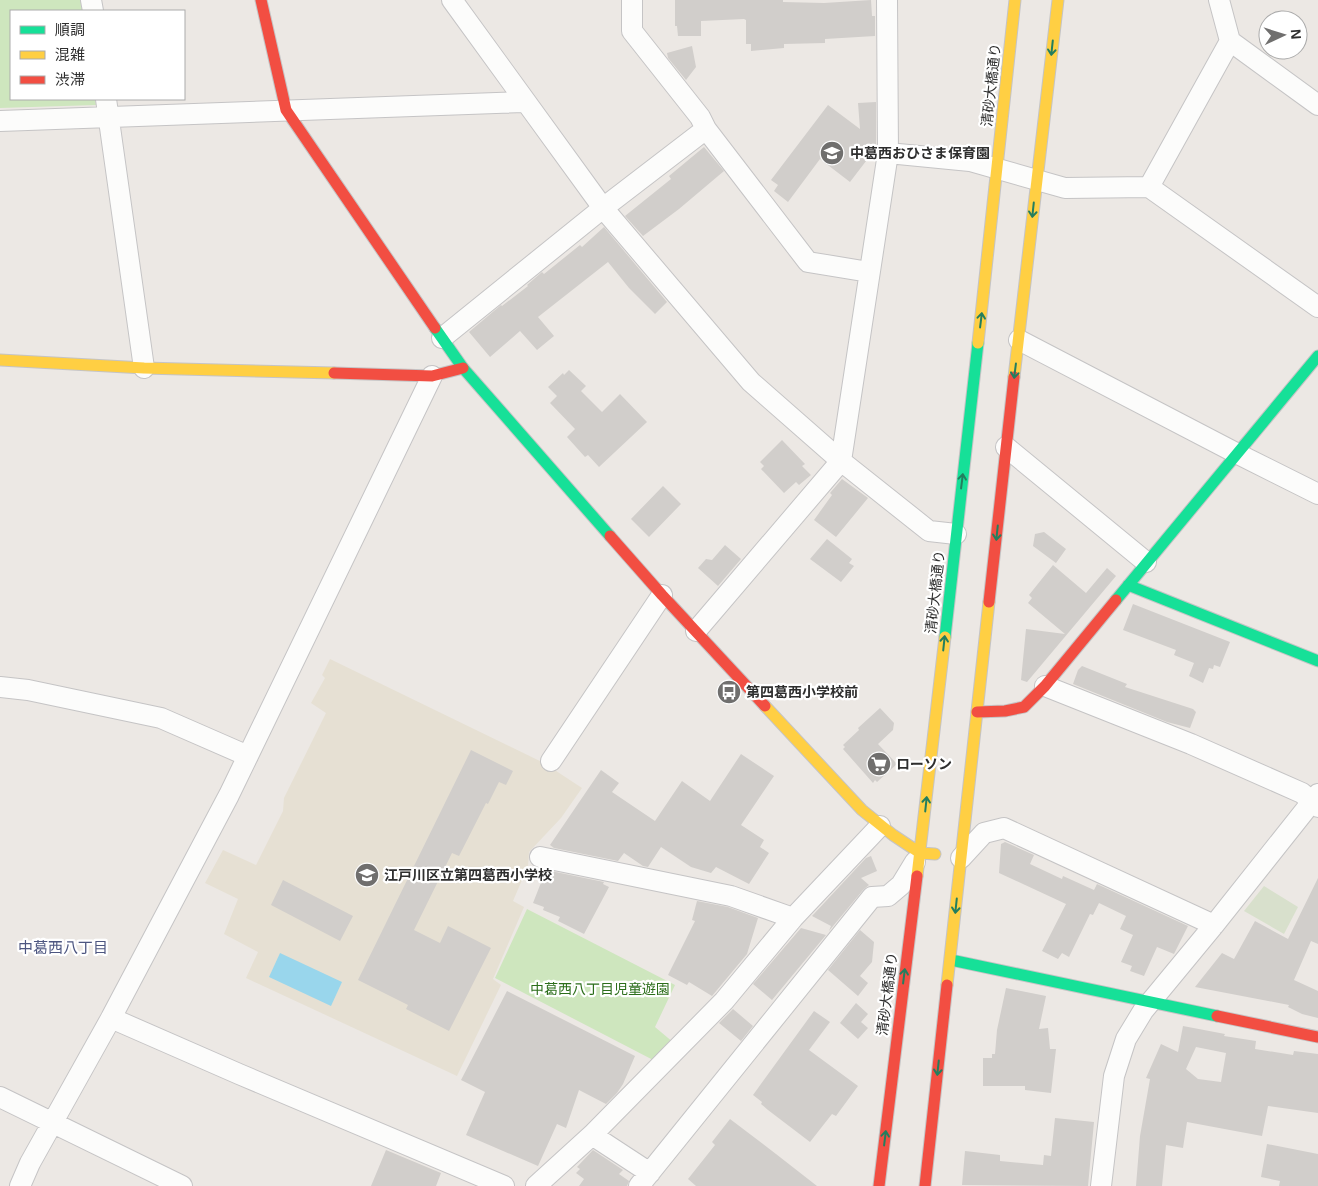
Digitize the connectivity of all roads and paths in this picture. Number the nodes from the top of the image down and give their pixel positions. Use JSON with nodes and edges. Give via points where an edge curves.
{"nodes":[{"id":1,"x":261,"y":0,"type":"edge"},
{"id":2,"x":452,"y":0,"type":"edge"},
{"id":3,"x":632,"y":0,"type":"edge"},
{"id":4,"x":887,"y":0,"type":"edge"},
{"id":5,"x":1015,"y":0,"type":"edge"},
{"id":6,"x":1058,"y":0,"type":"edge"},
{"id":7,"x":1219,"y":0,"type":"edge"},
{"id":8,"x":1230,"y":41,"type":"junction"},
{"id":9,"x":525,"y":102,"type":"junction"},
{"id":10,"x":1318,"y":105,"type":"edge"},
{"id":11,"x":107,"y":107,"type":"edge"},
{"id":12,"x":286,"y":110,"type":"junction"},
{"id":13,"x":0,"y":121,"type":"edge"},
{"id":14,"x":706,"y":129,"type":"junction"},
{"id":15,"x":888,"y":153,"type":"junction"},
{"id":16,"x":998,"y":169,"type":"junction"},
{"id":17,"x":1037,"y":180,"type":"junction"},
{"id":18,"x":1149,"y":187,"type":"junction"},
{"id":19,"x":603,"y":208,"type":"junction"},
{"id":20,"x":869,"y":272,"type":"junction"},
{"id":21,"x":1318,"y":307,"type":"edge"},
{"id":22,"x":442,"y":338,"type":"junction"},
{"id":23,"x":1019,"y":340,"type":"junction"},
{"id":24,"x":1317,"y":359,"type":"edge"},
{"id":25,"x":0,"y":360,"type":"edge"},
{"id":26,"x":144,"y":368,"type":"junction"},
{"id":27,"x":463,"y":368,"type":"junction"},
{"id":28,"x":432,"y":376,"type":"junction"},
{"id":29,"x":1006,"y":447,"type":"junction"},
{"id":30,"x":1236,"y":454,"type":"junction"},
{"id":31,"x":841,"y":461,"type":"junction"},
{"id":32,"x":1318,"y":494,"type":"edge"},
{"id":33,"x":956,"y":534,"type":"junction"},
{"id":34,"x":1146,"y":562,"type":"junction"},
{"id":35,"x":1128,"y":585,"type":"junction"},
{"id":36,"x":662,"y":594,"type":"junction"},
{"id":37,"x":696,"y":631,"type":"junction"},
{"id":38,"x":1318,"y":661,"type":"edge"},
{"id":39,"x":1045,"y":686,"type":"junction"},
{"id":40,"x":0,"y":687,"type":"edge"},
{"id":41,"x":977,"y":712,"type":"junction"},
{"id":42,"x":248,"y":756,"type":"junction"},
{"id":43,"x":551,"y":761,"type":"dead end"},
{"id":44,"x":1316,"y":801,"type":"edge"},
{"id":45,"x":880,"y":826,"type":"junction"},
{"id":46,"x":920,"y":852,"type":"junction"},
{"id":47,"x":952,"y":856,"type":"junction"},
{"id":48,"x":540,"y":857,"type":"dead end"},
{"id":49,"x":793,"y":918,"type":"junction"},
{"id":50,"x":1214,"y":925,"type":"junction"},
{"id":51,"x":951,"y":960,"type":"junction"},
{"id":52,"x":1152,"y":1001,"type":"junction"},
{"id":53,"x":111,"y":1018,"type":"junction"},
{"id":54,"x":1318,"y":1037,"type":"edge"},
{"id":55,"x":0,"y":1096,"type":"edge"},
{"id":56,"x":53,"y":1122,"type":"junction"},
{"id":57,"x":592,"y":1134,"type":"junction"},
{"id":58,"x":644,"y":1180,"type":"edge"},
{"id":59,"x":20,"y":1186,"type":"edge"},
{"id":60,"x":182,"y":1186,"type":"edge"},
{"id":61,"x":504,"y":1186,"type":"edge"},
{"id":62,"x":536,"y":1186,"type":"edge"},
{"id":63,"x":879,"y":1186,"type":"edge"},
{"id":64,"x":925,"y":1186,"type":"edge"},
{"id":65,"x":1102,"y":1186,"type":"edge"}],
"edges":[{"from":1,"to":12,"type":"street"},
{"from":2,"to":9,"type":"street"},
{"from":3,"to":14,"type":"street","via":[[632,31]]},
{"from":4,"to":15,"type":"street"},
{"from":5,"to":16,"type":"street","name":"清砂大橋通り"},
{"from":6,"to":17,"type":"street","one_way":true},
{"from":7,"to":8,"type":"street"},
{"from":8,"to":10,"type":"street"},
{"from":8,"to":18,"type":"street"},
{"from":9,"to":12,"type":"street"},
{"from":9,"to":19,"type":"street"},
{"from":11,"to":12,"type":"street"},
{"from":11,"to":13,"type":"street"},
{"from":11,"to":26,"type":"street"},
{"from":12,"to":22,"type":"street"},
{"from":14,"to":19,"type":"street"},
{"from":14,"to":20,"type":"street","via":[[808,262]]},
{"from":15,"to":16,"type":"street","via":[[970,161]]},
{"from":15,"to":20,"type":"street"},
{"from":16,"to":17,"type":"street"},
{"from":33,"to":16,"type":"street","name":"清砂大橋通り","one_way":true},
{"from":17,"to":18,"type":"street","via":[[1065,188]]},
{"from":17,"to":23,"type":"street","one_way":true},
{"from":18,"to":21,"type":"street"},
{"from":19,"to":22,"type":"street"},
{"from":19,"to":31,"type":"street","via":[[751,382]]},
{"from":20,"to":31,"type":"street"},
{"from":22,"to":27,"type":"street"},
{"from":23,"to":29,"type":"street","one_way":true},
{"from":23,"to":30,"type":"street"},
{"from":24,"to":30,"type":"street"},
{"from":25,"to":26,"type":"street"},
{"from":26,"to":28,"type":"street"},
{"from":27,"to":28,"type":"street"},
{"from":27,"to":36,"type":"street"},
{"from":28,"to":42,"type":"street"},
{"from":29,"to":34,"type":"street"},
{"from":29,"to":41,"type":"street","one_way":true},
{"from":30,"to":32,"type":"street"},
{"from":30,"to":34,"type":"street"},
{"from":31,"to":33,"type":"street","via":[[929,531]]},
{"from":31,"to":37,"type":"street"},
{"from":46,"to":33,"type":"street","name":"清砂大橋通り","one_way":true},
{"from":34,"to":35,"type":"street"},
{"from":35,"to":38,"type":"street"},
{"from":35,"to":39,"type":"street"},
{"from":36,"to":37,"type":"street"},
{"from":36,"to":43,"type":"street"},
{"from":37,"to":45,"type":"street"},
{"from":39,"to":41,"type":"street","via":[[1024,707]]},
{"from":39,"to":44,"type":"street","via":[[1191,744]]},
{"from":40,"to":42,"type":"street","via":[[161,718]]},
{"from":41,"to":47,"type":"street"},
{"from":42,"to":53,"type":"street"},
{"from":44,"to":50,"type":"street"},
{"from":45,"to":46,"type":"street"},
{"from":45,"to":49,"type":"street"},
{"from":46,"to":47,"type":"street"},
{"from":46,"to":58,"type":"street","via":[[901,885],[888,896],[872,898]]},
{"from":63,"to":46,"type":"street","name":"清砂大橋通り","one_way":true},
{"from":47,"to":50,"type":"street","via":[[984,833],[1004,828]]},
{"from":47,"to":51,"type":"street","one_way":true},
{"from":48,"to":49,"type":"street","via":[[731,896]]},
{"from":49,"to":57,"type":"street","via":[[724,1001]]},
{"from":50,"to":52,"type":"street"},
{"from":51,"to":52,"type":"street"},
{"from":51,"to":64,"type":"street","one_way":true},
{"from":52,"to":54,"type":"street"},
{"from":52,"to":65,"type":"street","via":[[1126,1039],[1114,1076]]},
{"from":53,"to":56,"type":"street"},
{"from":53,"to":61,"type":"street"},
{"from":55,"to":56,"type":"street"},
{"from":56,"to":59,"type":"street"},
{"from":56,"to":60,"type":"street"},
{"from":57,"to":58,"type":"street"},
{"from":57,"to":62,"type":"street"}]}
